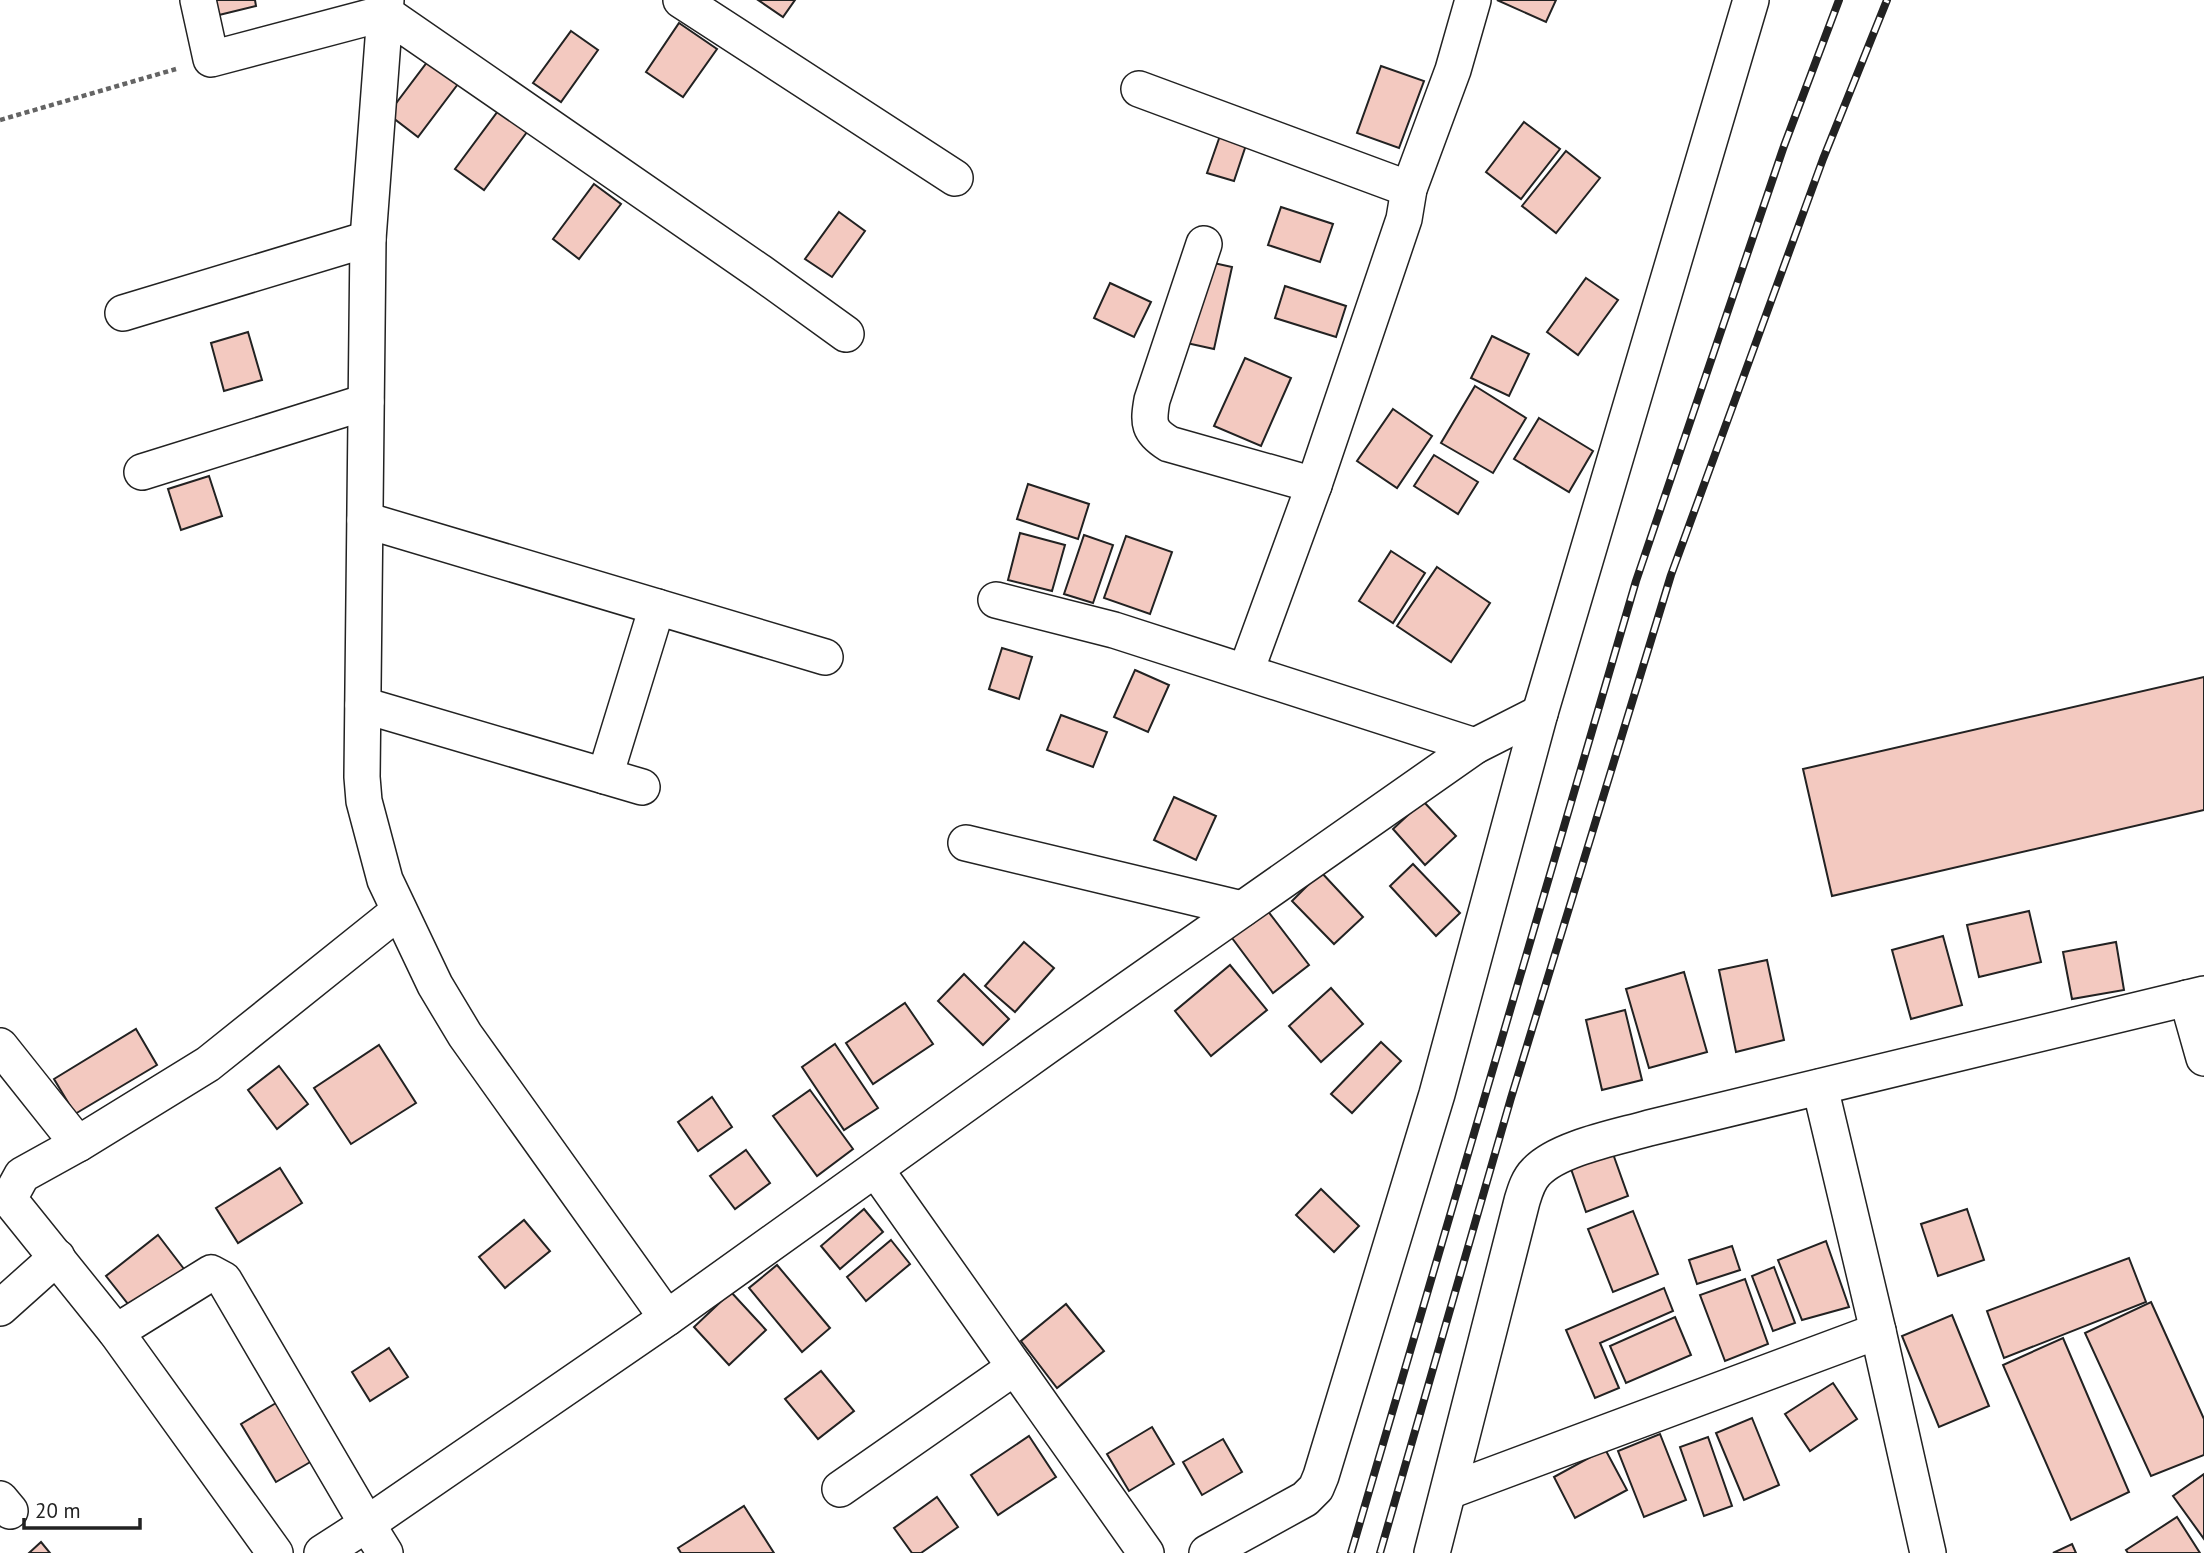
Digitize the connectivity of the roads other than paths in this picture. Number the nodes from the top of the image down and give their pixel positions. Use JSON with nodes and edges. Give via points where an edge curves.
{"nodes":[{"id":1,"x":198,"y":0,"type":"edge"},
{"id":2,"x":681,"y":0,"type":"edge"},
{"id":3,"x":1474,"y":0,"type":"edge"},
{"id":4,"x":1751,"y":0,"type":"edge"},
{"id":5,"x":386,"y":6,"type":"edge"},
{"id":6,"x":1139,"y":89,"type":"dead end"},
{"id":7,"x":955,"y":178,"type":"dead end"},
{"id":8,"x":1409,"y":189,"type":"junction"},
{"id":9,"x":368,"y":239,"type":"junction"},
{"id":10,"x":1204,"y":244,"type":"dead end"},
{"id":11,"x":123,"y":313,"type":"dead end"},
{"id":12,"x":846,"y":334,"type":"dead end"},
{"id":13,"x":366,"y":401,"type":"junction"},
{"id":14,"x":142,"y":472,"type":"dead end"},
{"id":15,"x":1314,"y":485,"type":"junction"},
{"id":16,"x":365,"y":520,"type":"junction"},
{"id":17,"x":996,"y":600,"type":"dead end"},
{"id":18,"x":657,"y":607,"type":"junction"},
{"id":19,"x":825,"y":657,"type":"dead end"},
{"id":20,"x":1246,"y":671,"type":"junction"},
{"id":21,"x":363,"y":705,"type":"junction"},
{"id":22,"x":1540,"y":713,"type":"junction"},
{"id":23,"x":1475,"y":746,"type":"junction"},
{"id":24,"x":606,"y":776,"type":"junction"},
{"id":25,"x":642,"y":787,"type":"dead end"},
{"id":26,"x":966,"y":843,"type":"dead end"},
{"id":27,"x":1242,"y":909,"type":"junction"},
{"id":28,"x":399,"y":911,"type":"junction"},
{"id":29,"x":2196,"y":996,"type":"edge"},
{"id":30,"x":0,"y":1046,"type":"edge"},
{"id":31,"x":2204,"y":1058,"type":"edge"},
{"id":32,"x":1820,"y":1087,"type":"junction"},
{"id":33,"x":78,"y":1144,"type":"junction"},
{"id":34,"x":876,"y":1170,"type":"junction"},
{"id":35,"x":57,"y":1257,"type":"junction"},
{"id":36,"x":0,"y":1308,"type":"edge"},
{"id":37,"x":667,"y":1318,"type":"junction"},
{"id":38,"x":1878,"y":1331,"type":"junction"},
{"id":39,"x":116,"y":1332,"type":"junction"},
{"id":40,"x":1015,"y":1367,"type":"junction"},
{"id":41,"x":840,"y":1489,"type":"dead end"},
{"id":42,"x":1449,"y":1491,"type":"junction"},
{"id":43,"x":376,"y":1539,"type":"edge"},
{"id":44,"x":275,"y":1553,"type":"edge"},
{"id":45,"x":322,"y":1553,"type":"edge"},
{"id":46,"x":1146,"y":1553,"type":"edge"},
{"id":47,"x":1207,"y":1553,"type":"edge"},
{"id":48,"x":1432,"y":1553,"type":"edge"},
{"id":49,"x":1927,"y":1553,"type":"edge"}],
"edges":[{"from":1,"to":5,"type":"street","via":[[211,59]]},
{"from":2,"to":7,"type":"street"},
{"from":3,"to":8,"type":"street"},
{"from":4,"to":22,"type":"street"},
{"from":5,"to":9,"type":"street"},
{"from":5,"to":12,"type":"street"},
{"from":6,"to":8,"type":"street"},
{"from":8,"to":15,"type":"street","via":[[1404,219]]},
{"from":9,"to":11,"type":"street"},
{"from":9,"to":13,"type":"street"},
{"from":10,"to":15,"type":"street","via":[[1152,400],[1150,426],[1169,444]]},
{"from":13,"to":14,"type":"street"},
{"from":13,"to":16,"type":"street"},
{"from":15,"to":20,"type":"street"},
{"from":16,"to":18,"type":"street"},
{"from":16,"to":21,"type":"street"},
{"from":17,"to":20,"type":"street","via":[[1114,629]]},
{"from":18,"to":19,"type":"street"},
{"from":18,"to":24,"type":"street"},
{"from":20,"to":23,"type":"street"},
{"from":21,"to":24,"type":"street"},
{"from":21,"to":28,"type":"street","via":[[363,801],[385,880]]},
{"from":22,"to":23,"type":"street"},
{"from":22,"to":47,"type":"street","via":[[1437,1094],[1321,1476],[1305,1499]]},
{"from":23,"to":27,"type":"street"},
{"from":24,"to":25,"type":"street"},
{"from":26,"to":27,"type":"street"},
{"from":27,"to":34,"type":"street"},
{"from":28,"to":33,"type":"street","via":[[208,1064]]},
{"from":28,"to":37,"type":"street","via":[[435,985],[466,1035]]},
{"from":29,"to":31,"type":"street"},
{"from":29,"to":32,"type":"street"},
{"from":30,"to":33,"type":"street"},
{"from":32,"to":38,"type":"street"},
{"from":32,"to":42,"type":"street","via":[[1564,1153],[1535,1172],[1526,1187]]},
{"from":33,"to":35,"type":"street","via":[[22,1175],[11,1195],[13,1204]]},
{"from":34,"to":37,"type":"street"},
{"from":34,"to":40,"type":"street"},
{"from":35,"to":36,"type":"street"},
{"from":35,"to":39,"type":"street"},
{"from":37,"to":43,"type":"street"},
{"from":38,"to":42,"type":"street"},
{"from":38,"to":49,"type":"street"},
{"from":39,"to":43,"type":"street","via":[[211,1273],[224,1280]]},
{"from":39,"to":44,"type":"street"},
{"from":40,"to":41,"type":"street"},
{"from":40,"to":46,"type":"street"},
{"from":42,"to":48,"type":"street"},
{"from":43,"to":45,"type":"street"}]}
